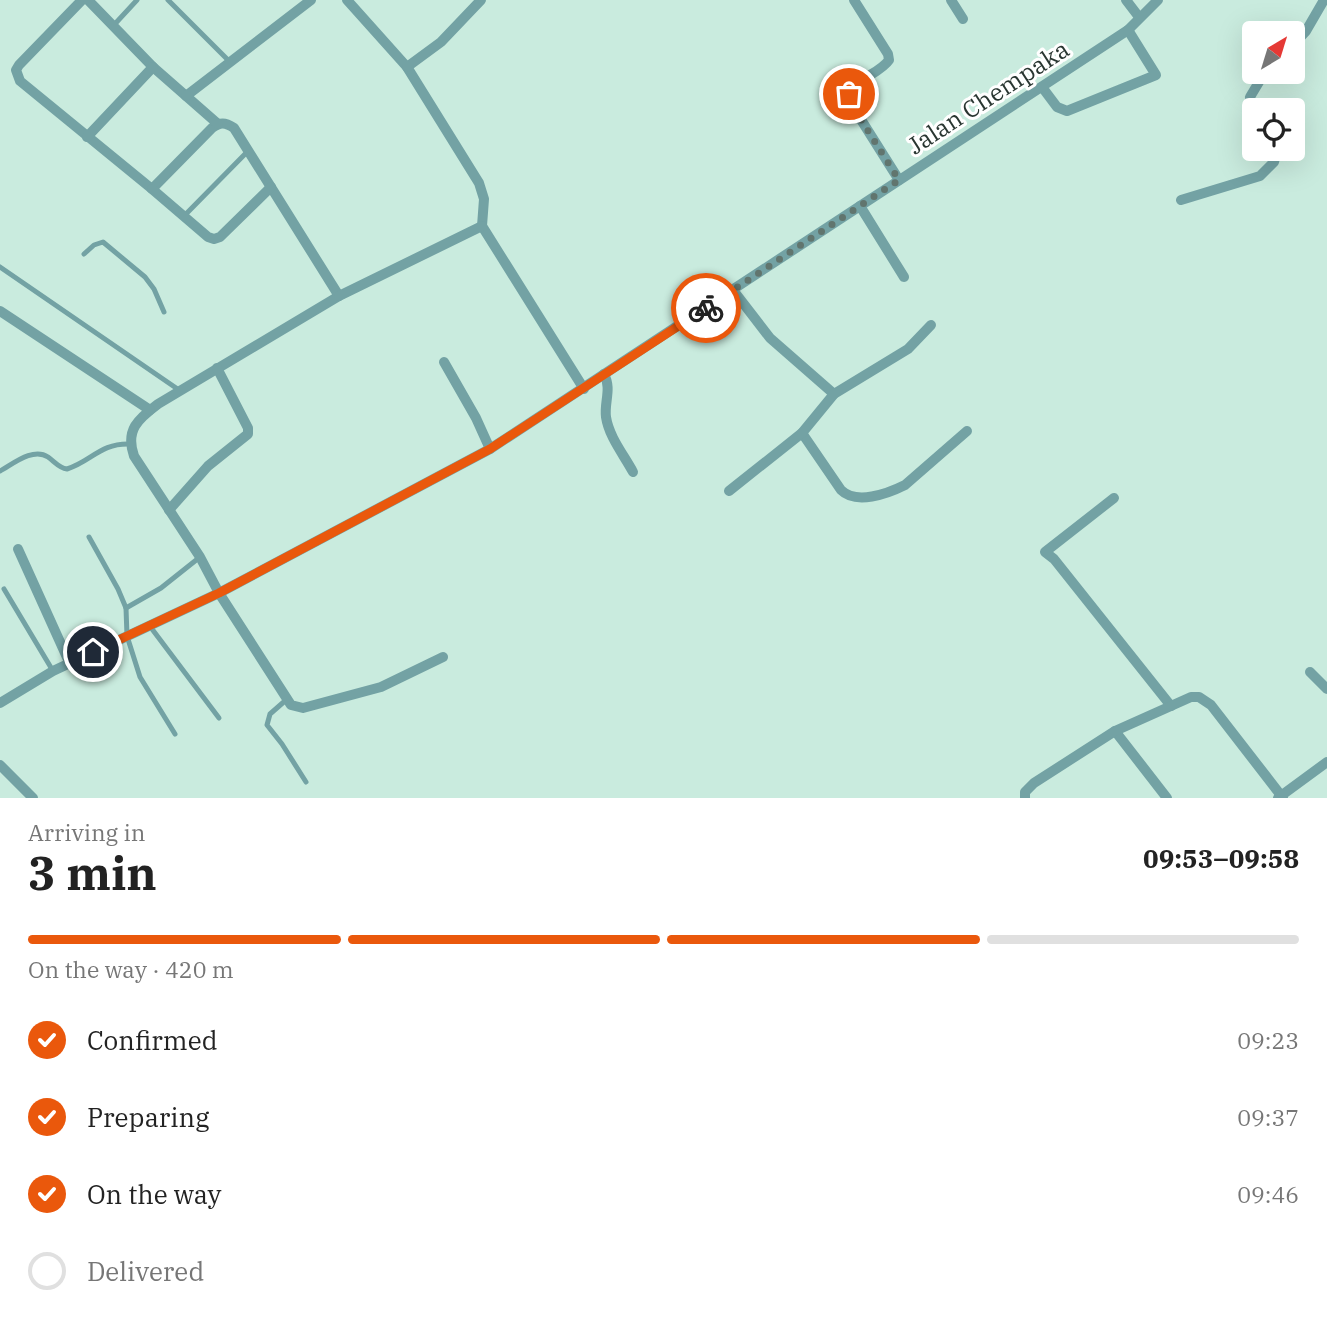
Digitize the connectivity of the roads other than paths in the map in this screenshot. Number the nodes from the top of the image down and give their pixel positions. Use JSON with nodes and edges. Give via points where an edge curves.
{"nodes":[{"id":1,"x":82,"y":0,"type":"edge"},
{"id":2,"x":88,"y":0,"type":"edge"},
{"id":3,"x":137,"y":0,"type":"edge"},
{"id":4,"x":168,"y":0,"type":"edge"},
{"id":5,"x":311,"y":0,"type":"edge"},
{"id":6,"x":347,"y":0,"type":"edge"},
{"id":7,"x":481,"y":0,"type":"edge"},
{"id":8,"x":853,"y":0,"type":"edge"},
{"id":9,"x":951,"y":0,"type":"edge"},
{"id":10,"x":1126,"y":0,"type":"edge"},
{"id":11,"x":1158,"y":0,"type":"edge"},
{"id":12,"x":1324,"y":0,"type":"edge"},
{"id":13,"x":1139,"y":17,"type":"junction"},
{"id":14,"x":963,"y":19,"type":"dead end"},
{"id":15,"x":113,"y":26,"type":"junction"},
{"id":16,"x":1128,"y":30,"type":"junction"},
{"id":17,"x":1306,"y":31,"type":"edge"},
{"id":18,"x":230,"y":62,"type":"junction"},
{"id":19,"x":153,"y":67,"type":"junction"},
{"id":20,"x":407,"y":67,"type":"junction"},
{"id":21,"x":1042,"y":87,"type":"junction"},
{"id":22,"x":186,"y":96,"type":"junction"},
{"id":23,"x":218,"y":124,"type":"junction"},
{"id":24,"x":87,"y":137,"type":"junction"},
{"id":25,"x":248,"y":151,"type":"junction"},
{"id":26,"x":1274,"y":161,"type":"edge"},
{"id":27,"x":899,"y":180,"type":"junction"},
{"id":28,"x":271,"y":187,"type":"junction"},
{"id":29,"x":152,"y":189,"type":"junction"},
{"id":30,"x":1181,"y":200,"type":"dead end"},
{"id":31,"x":860,"y":206,"type":"junction"},
{"id":32,"x":184,"y":216,"type":"junction"},
{"id":33,"x":482,"y":226,"type":"junction"},
{"id":34,"x":84,"y":254,"type":"dead end"},
{"id":35,"x":0,"y":267,"type":"edge"},
{"id":36,"x":904,"y":276,"type":"dead end"},
{"id":37,"x":733,"y":290,"type":"junction"},
{"id":38,"x":339,"y":296,"type":"junction"},
{"id":39,"x":0,"y":311,"type":"edge"},
{"id":40,"x":164,"y":312,"type":"dead end"},
{"id":41,"x":932,"y":326,"type":"dead end"},
{"id":42,"x":444,"y":362,"type":"dead end"},
{"id":43,"x":217,"y":368,"type":"junction"},
{"id":44,"x":604,"y":374,"type":"junction"},
{"id":45,"x":584,"y":389,"type":"junction"},
{"id":46,"x":180,"y":390,"type":"junction"},
{"id":47,"x":834,"y":394,"type":"junction"},
{"id":48,"x":150,"y":410,"type":"junction"},
{"id":49,"x":967,"y":431,"type":"dead end"},
{"id":50,"x":802,"y":433,"type":"junction"},
{"id":51,"x":130,"y":444,"type":"junction"},
{"id":52,"x":490,"y":449,"type":"junction"},
{"id":53,"x":0,"y":471,"type":"edge"},
{"id":54,"x":633,"y":472,"type":"dead end"},
{"id":55,"x":729,"y":491,"type":"dead end"},
{"id":56,"x":1114,"y":499,"type":"dead end"},
{"id":57,"x":169,"y":510,"type":"junction"},
{"id":58,"x":89,"y":537,"type":"dead end"},
{"id":59,"x":18,"y":549,"type":"dead end"},
{"id":60,"x":200,"y":557,"type":"junction"},
{"id":61,"x":4,"y":589,"type":"dead end"},
{"id":62,"x":219,"y":593,"type":"junction"},
{"id":63,"x":126,"y":608,"type":"junction"},
{"id":64,"x":149,"y":625,"type":"junction"},
{"id":65,"x":127,"y":636,"type":"junction"},
{"id":66,"x":443,"y":657,"type":"dead end"},
{"id":67,"x":70,"y":664,"type":"junction"},
{"id":68,"x":52,"y":671,"type":"junction"},
{"id":69,"x":1310,"y":672,"type":"dead end"},
{"id":70,"x":1327,"y":689,"type":"edge"},
{"id":71,"x":286,"y":700,"type":"junction"},
{"id":72,"x":0,"y":703,"type":"edge"},
{"id":73,"x":1171,"y":706,"type":"junction"},
{"id":74,"x":219,"y":718,"type":"dead end"},
{"id":75,"x":1115,"y":731,"type":"junction"},
{"id":76,"x":175,"y":734,"type":"dead end"},
{"id":77,"x":1327,"y":762,"type":"edge"},
{"id":78,"x":0,"y":765,"type":"edge"},
{"id":79,"x":306,"y":782,"type":"dead end"},
{"id":80,"x":1281,"y":797,"type":"edge"},
{"id":81,"x":33,"y":798,"type":"edge"},
{"id":82,"x":1025,"y":798,"type":"edge"},
{"id":83,"x":1167,"y":798,"type":"edge"}],
"edges":[{"from":1,"to":24,"type":"street","via":[[16,70],[20,81]]},
{"from":2,"to":15,"type":"street"},
{"from":3,"to":15,"type":"lane"},
{"from":4,"to":18,"type":"lane"},
{"from":5,"to":18,"type":"street"},
{"from":6,"to":20,"type":"street"},
{"from":7,"to":20,"type":"street","via":[[441,42]]},
{"from":8,"to":27,"type":"street","via":[[889,60],[853,88],[848,99]]},
{"from":9,"to":14,"type":"street"},
{"from":10,"to":13,"type":"street"},
{"from":11,"to":13,"type":"street","name":"Jalan Chempaka"},
{"from":12,"to":17,"type":"street"},
{"from":13,"to":16,"type":"street","name":"Jalan Chempaka"},
{"from":15,"to":19,"type":"street"},
{"from":16,"to":21,"type":"street","name":"Jalan Chempaka"},
{"from":16,"to":21,"type":"street","via":[[1156,75],[1067,111],[1057,107]]},
{"from":18,"to":22,"type":"street"},
{"from":19,"to":22,"type":"street"},
{"from":19,"to":24,"type":"street"},
{"from":20,"to":33,"type":"street","via":[[479,183],[484,199]]},
{"from":21,"to":27,"type":"street","name":"Jalan Chempaka"},
{"from":22,"to":23,"type":"street"},
{"from":23,"to":25,"type":"street","via":[[234,128]]},
{"from":23,"to":29,"type":"street"},
{"from":24,"to":29,"type":"street"},
{"from":25,"to":28,"type":"street"},
{"from":25,"to":32,"type":"lane"},
{"from":26,"to":30,"type":"street","via":[[1260,176]]},
{"from":27,"to":31,"type":"street","name":"Jalan Chempaka"},
{"from":28,"to":32,"type":"street","via":[[217,239],[208,237]]},
{"from":28,"to":38,"type":"street"},
{"from":29,"to":32,"type":"street"},
{"from":31,"to":36,"type":"street"},
{"from":31,"to":37,"type":"street","name":"Jalan Chempaka"},
{"from":33,"to":38,"type":"street"},
{"from":33,"to":45,"type":"street"},
{"from":34,"to":40,"type":"lane","via":[[103,242],[145,277]]},
{"from":35,"to":46,"type":"lane"},
{"from":37,"to":44,"type":"street","name":"Jalan Chempaka"},
{"from":37,"to":47,"type":"street","via":[[770,338]]},
{"from":38,"to":43,"type":"street"},
{"from":39,"to":48,"type":"street"},
{"from":41,"to":47,"type":"street","via":[[908,349]]},
{"from":42,"to":52,"type":"street"},
{"from":43,"to":46,"type":"street"},
{"from":43,"to":57,"type":"street","via":[[248,434],[208,466]]},
{"from":44,"to":45,"type":"street","name":"Jalan Chempaka"},
{"from":44,"to":54,"type":"street","via":[[609,383],[609,429]]},
{"from":45,"to":52,"type":"street","name":"Jalan Chempaka"},
{"from":46,"to":48,"type":"street"},
{"from":47,"to":50,"type":"street"},
{"from":48,"to":51,"type":"street","via":[[132,432]]},
{"from":49,"to":50,"type":"street","via":[[905,485],[855,499],[841,490]]},
{"from":50,"to":55,"type":"street"},
{"from":51,"to":53,"type":"lane","via":[[104,448],[67,470],[36,454]]},
{"from":51,"to":57,"type":"street"},
{"from":52,"to":62,"type":"street","name":"Jalan Chempaka"},
{"from":56,"to":73,"type":"street","via":[[1045,552]]},
{"from":57,"to":60,"type":"street"},
{"from":58,"to":63,"type":"lane"},
{"from":59,"to":67,"type":"street"},
{"from":60,"to":62,"type":"street"},
{"from":60,"to":63,"type":"lane"},
{"from":61,"to":68,"type":"lane"},
{"from":62,"to":64,"type":"street","name":"Jalan Chempaka"},
{"from":62,"to":71,"type":"street"},
{"from":63,"to":65,"type":"lane"},
{"from":64,"to":65,"type":"street","name":"Jalan Chempaka"},
{"from":64,"to":74,"type":"lane"},
{"from":65,"to":67,"type":"street","name":"Jalan Chempaka"},
{"from":65,"to":76,"type":"lane","via":[[140,677]]},
{"from":66,"to":71,"type":"street","via":[[381,687],[303,708]]},
{"from":67,"to":68,"type":"street","name":"Jalan Chempaka"},
{"from":68,"to":72,"type":"street","name":"Jalan Chempaka"},
{"from":69,"to":70,"type":"street"},
{"from":71,"to":79,"type":"lane","via":[[270,714],[267,724]]},
{"from":73,"to":75,"type":"street"},
{"from":73,"to":80,"type":"street","via":[[1191,697],[1206,699]]},
{"from":75,"to":82,"type":"street","via":[[1034,783]]},
{"from":75,"to":83,"type":"street"},
{"from":77,"to":80,"type":"street"},
{"from":78,"to":81,"type":"street"}]}
